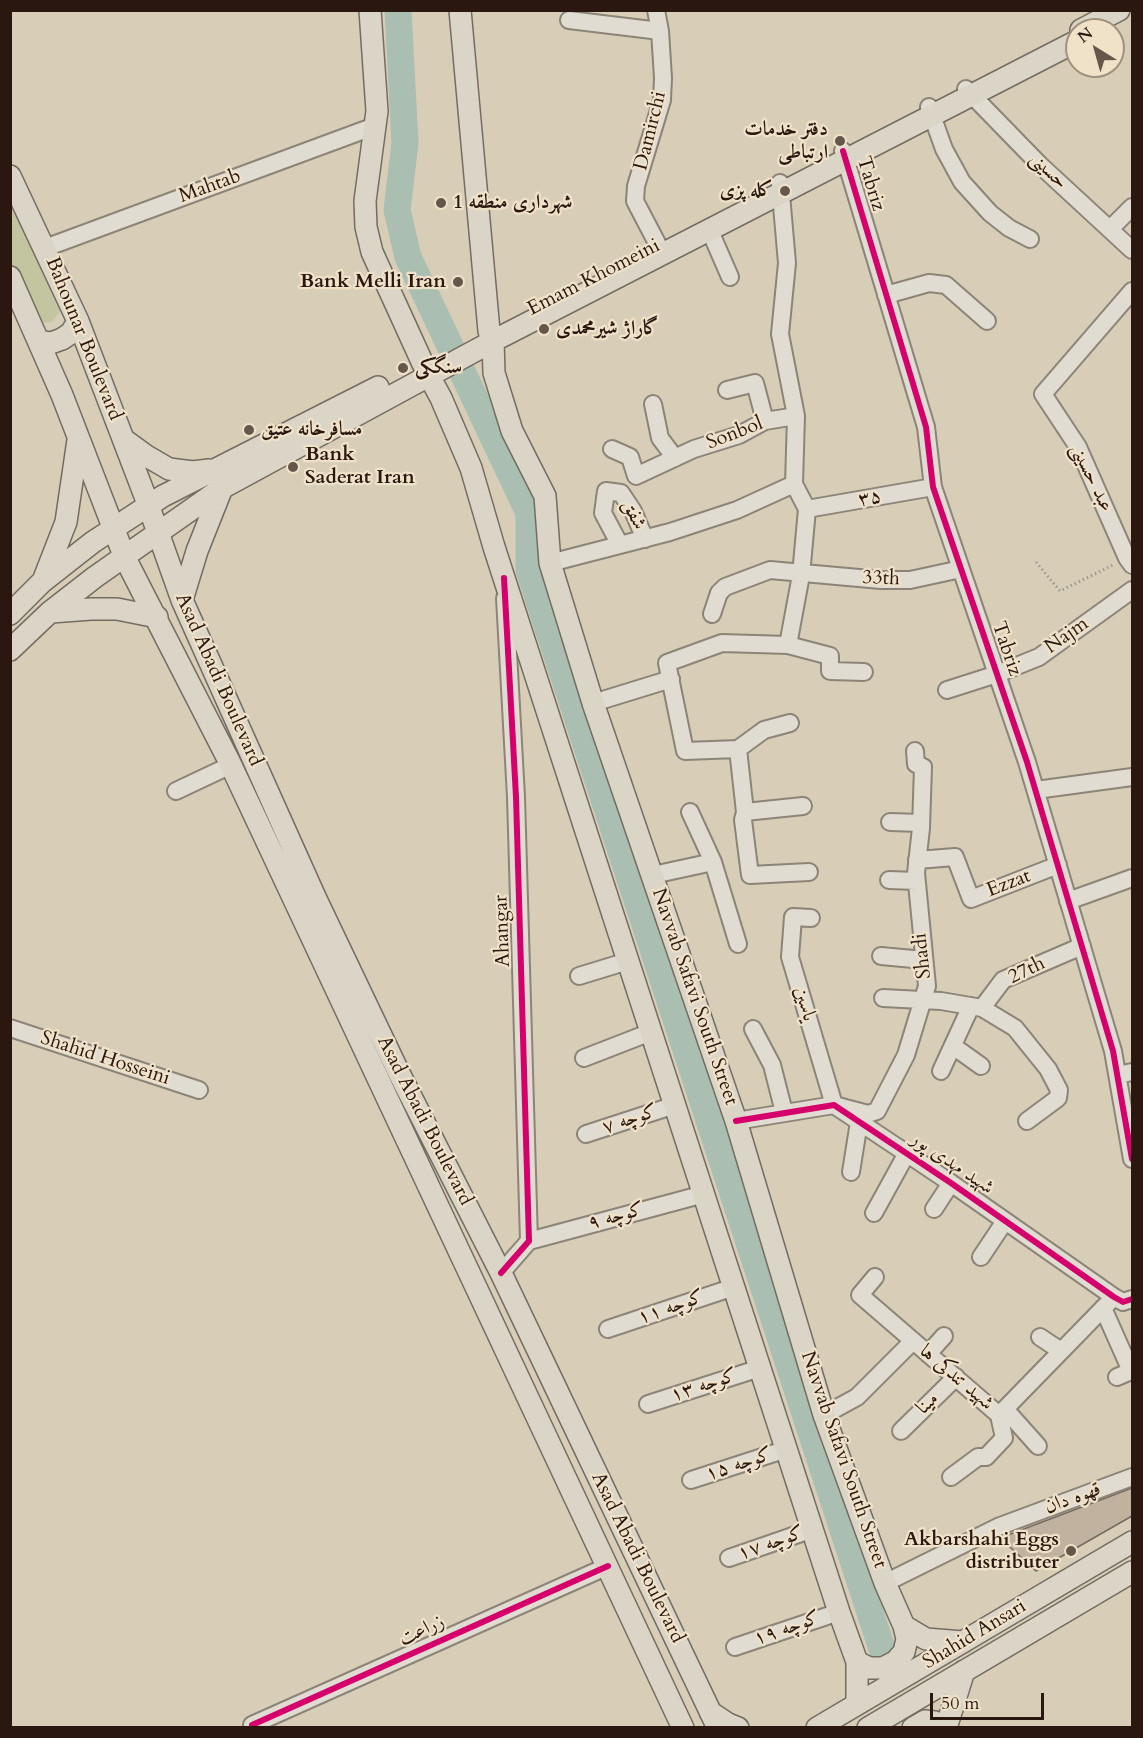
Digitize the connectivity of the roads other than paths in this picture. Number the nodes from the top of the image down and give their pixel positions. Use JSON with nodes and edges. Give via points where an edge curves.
{"nodes":[{"id":1,"x":370,"y":10,"type":"edge"},
{"id":2,"x":460,"y":10,"type":"edge"},
{"id":3,"x":656,"y":10,"type":"edge"},
{"id":4,"x":1119,"y":10,"type":"edge"},
{"id":5,"x":1104,"y":18,"type":"edge"},
{"id":6,"x":569,"y":20,"type":"dead end"},
{"id":7,"x":660,"y":31,"type":"junction"},
{"id":8,"x":1065,"y":39,"type":"edge"},
{"id":9,"x":1065,"y":47,"type":"edge"},
{"id":10,"x":970,"y":92,"type":"junction"},
{"id":11,"x":930,"y":112,"type":"junction"},
{"id":12,"x":375,"y":126,"type":"junction"},
{"id":13,"x":844,"y":156,"type":"junction"},
{"id":14,"x":10,"y":176,"type":"edge"},
{"id":15,"x":781,"y":188,"type":"junction"},
{"id":16,"x":1132,"y":207,"type":"edge"},
{"id":17,"x":1110,"y":229,"type":"junction"},
{"id":18,"x":710,"y":231,"type":"junction"},
{"id":19,"x":1029,"y":239,"type":"dead end"},
{"id":20,"x":45,"y":248,"type":"junction"},
{"id":21,"x":661,"y":250,"type":"junction"},
{"id":22,"x":1132,"y":250,"type":"edge"},
{"id":23,"x":10,"y":277,"type":"edge"},
{"id":24,"x":730,"y":277,"type":"dead end"},
{"id":25,"x":886,"y":295,"type":"junction"},
{"id":26,"x":1131,"y":295,"type":"edge"},
{"id":27,"x":78,"y":321,"type":"junction"},
{"id":28,"x":987,"y":321,"type":"dead end"},
{"id":29,"x":486,"y":339,"type":"junction"},
{"id":30,"x":39,"y":341,"type":"junction"},
{"id":31,"x":431,"y":368,"type":"junction"},
{"id":32,"x":728,"y":390,"type":"dead end"},
{"id":33,"x":652,"y":404,"type":"dead end"},
{"id":34,"x":796,"y":416,"type":"junction"},
{"id":35,"x":765,"y":421,"type":"junction"},
{"id":36,"x":78,"y":436,"type":"junction"},
{"id":37,"x":123,"y":439,"type":"junction"},
{"id":38,"x":612,"y":449,"type":"dead end"},
{"id":39,"x":675,"y":458,"type":"junction"},
{"id":40,"x":217,"y":479,"type":"junction"},
{"id":41,"x":794,"y":484,"type":"junction"},
{"id":42,"x":933,"y":487,"type":"junction"},
{"id":43,"x":148,"y":506,"type":"junction"},
{"id":44,"x":807,"y":509,"type":"junction"},
{"id":45,"x":112,"y":528,"type":"junction"},
{"id":46,"x":158,"y":535,"type":"junction"},
{"id":47,"x":645,"y":538,"type":"junction"},
{"id":48,"x":620,"y":545,"type":"junction"},
{"id":49,"x":124,"y":558,"type":"junction"},
{"id":50,"x":1130,"y":561,"type":"edge"},
{"id":51,"x":550,"y":563,"type":"junction"},
{"id":52,"x":961,"y":569,"type":"junction"},
{"id":53,"x":801,"y":575,"type":"junction"},
{"id":54,"x":504,"y":578,"type":"junction"},
{"id":55,"x":42,"y":582,"type":"junction"},
{"id":56,"x":1132,"y":590,"type":"edge"},
{"id":57,"x":182,"y":600,"type":"junction"},
{"id":58,"x":50,"y":612,"type":"junction"},
{"id":59,"x":10,"y":614,"type":"edge"},
{"id":60,"x":712,"y":614,"type":"dead end"},
{"id":61,"x":157,"y":617,"type":"junction"},
{"id":62,"x":788,"y":645,"type":"junction"},
{"id":63,"x":10,"y":650,"type":"edge"},
{"id":64,"x":864,"y":672,"type":"dead end"},
{"id":65,"x":997,"y":674,"type":"junction"},
{"id":66,"x":671,"y":679,"type":"junction"},
{"id":67,"x":947,"y":690,"type":"dead end"},
{"id":68,"x":594,"y":704,"type":"junction"},
{"id":69,"x":790,"y":723,"type":"dead end"},
{"id":70,"x":738,"y":749,"type":"junction"},
{"id":71,"x":915,"y":751,"type":"dead end"},
{"id":72,"x":231,"y":765,"type":"junction"},
{"id":73,"x":1132,"y":777,"type":"edge"},
{"id":74,"x":1036,"y":790,"type":"junction"},
{"id":75,"x":176,"y":791,"type":"dead end"},
{"id":76,"x":803,"y":806,"type":"dead end"},
{"id":77,"x":690,"y":812,"type":"dead end"},
{"id":78,"x":745,"y":812,"type":"junction"},
{"id":79,"x":890,"y":822,"type":"dead end"},
{"id":80,"x":921,"y":824,"type":"junction"},
{"id":81,"x":917,"y":860,"type":"junction"},
{"id":82,"x":713,"y":862,"type":"junction"},
{"id":83,"x":1058,"y":865,"type":"junction"},
{"id":84,"x":809,"y":872,"type":"dead end"},
{"id":85,"x":653,"y":875,"type":"junction"},
{"id":86,"x":1132,"y":878,"type":"edge"},
{"id":87,"x":889,"y":880,"type":"dead end"},
{"id":88,"x":916,"y":881,"type":"junction"},
{"id":89,"x":1068,"y":901,"type":"junction"},
{"id":90,"x":811,"y":918,"type":"dead end"},
{"id":91,"x":738,"y":944,"type":"dead end"},
{"id":92,"x":1082,"y":946,"type":"junction"},
{"id":93,"x":882,"y":956,"type":"dead end"},
{"id":94,"x":628,"y":960,"type":"junction"},
{"id":95,"x":924,"y":960,"type":"junction"},
{"id":96,"x":579,"y":976,"type":"dead end"},
{"id":97,"x":883,"y":998,"type":"dead end"},
{"id":98,"x":924,"y":1000,"type":"junction"},
{"id":99,"x":977,"y":1007,"type":"junction"},
{"id":100,"x":10,"y":1028,"type":"edge"},
{"id":101,"x":753,"y":1029,"type":"dead end"},
{"id":102,"x":651,"y":1032,"type":"junction"},
{"id":103,"x":952,"y":1046,"type":"junction"},
{"id":104,"x":584,"y":1058,"type":"dead end"},
{"id":105,"x":981,"y":1066,"type":"dead end"},
{"id":106,"x":941,"y":1071,"type":"dead end"},
{"id":107,"x":1125,"y":1073,"type":"edge"},
{"id":108,"x":199,"y":1090,"type":"dead end"},
{"id":109,"x":675,"y":1105,"type":"junction"},
{"id":110,"x":834,"y":1105,"type":"junction"},
{"id":111,"x":784,"y":1112,"type":"junction"},
{"id":112,"x":736,"y":1121,"type":"junction"},
{"id":113,"x":1027,"y":1121,"type":"dead end"},
{"id":114,"x":859,"y":1122,"type":"junction"},
{"id":115,"x":586,"y":1134,"type":"dead end"},
{"id":116,"x":907,"y":1154,"type":"junction"},
{"id":117,"x":1132,"y":1159,"type":"edge"},
{"id":118,"x":851,"y":1172,"type":"dead end"},
{"id":119,"x":951,"y":1183,"type":"junction"},
{"id":120,"x":704,"y":1194,"type":"junction"},
{"id":121,"x":934,"y":1209,"type":"dead end"},
{"id":122,"x":874,"y":1213,"type":"dead end"},
{"id":123,"x":1005,"y":1221,"type":"junction"},
{"id":124,"x":528,"y":1241,"type":"junction"},
{"id":125,"x":981,"y":1257,"type":"dead end"},
{"id":126,"x":501,"y":1273,"type":"junction"},
{"id":127,"x":875,"y":1277,"type":"dead end"},
{"id":128,"x":734,"y":1287,"type":"junction"},
{"id":129,"x":1132,"y":1299,"type":"edge"},
{"id":130,"x":1109,"y":1302,"type":"junction"},
{"id":131,"x":608,"y":1329,"type":"dead end"},
{"id":132,"x":944,"y":1336,"type":"dead end"},
{"id":133,"x":1040,"y":1336,"type":"dead end"},
{"id":134,"x":913,"y":1341,"type":"junction"},
{"id":135,"x":1061,"y":1351,"type":"junction"},
{"id":136,"x":928,"y":1354,"type":"junction"},
{"id":137,"x":545,"y":1366,"type":"junction"},
{"id":138,"x":760,"y":1368,"type":"junction"},
{"id":139,"x":520,"y":1377,"type":"junction"},
{"id":140,"x":956,"y":1377,"type":"junction"},
{"id":141,"x":1117,"y":1377,"type":"dead end"},
{"id":142,"x":648,"y":1404,"type":"dead end"},
{"id":143,"x":1002,"y":1412,"type":"junction"},
{"id":144,"x":824,"y":1415,"type":"junction"},
{"id":145,"x":901,"y":1431,"type":"dead end"},
{"id":146,"x":1038,"y":1446,"type":"dead end"},
{"id":147,"x":787,"y":1449,"type":"junction"},
{"id":148,"x":1132,"y":1477,"type":"edge"},
{"id":149,"x":951,"y":1478,"type":"dead end"},
{"id":150,"x":691,"y":1480,"type":"dead end"},
{"id":151,"x":813,"y":1529,"type":"junction"},
{"id":152,"x":1129,"y":1546,"type":"edge"},
{"id":153,"x":729,"y":1558,"type":"dead end"},
{"id":154,"x":608,"y":1566,"type":"junction"},
{"id":155,"x":1132,"y":1572,"type":"edge"},
{"id":156,"x":885,"y":1583,"type":"junction"},
{"id":157,"x":839,"y":1612,"type":"junction"},
{"id":158,"x":904,"y":1626,"type":"junction"},
{"id":159,"x":963,"y":1642,"type":"junction"},
{"id":160,"x":735,"y":1647,"type":"dead end"},
{"id":161,"x":857,"y":1662,"type":"junction"},
{"id":162,"x":964,"y":1671,"type":"junction"},
{"id":163,"x":857,"y":1704,"type":"junction"},
{"id":164,"x":714,"y":1720,"type":"edge"},
{"id":165,"x":873,"y":1726,"type":"edge"},
{"id":166,"x":815,"y":1727,"type":"edge"},
{"id":167,"x":253,"y":1728,"type":"edge"},
{"id":168,"x":683,"y":1728,"type":"edge"},
{"id":169,"x":738,"y":1728,"type":"edge"},
{"id":170,"x":913,"y":1728,"type":"edge"},
{"id":171,"x":940,"y":1728,"type":"edge"},
{"id":172,"x":946,"y":1728,"type":"edge"}],
"edges":[{"from":1,"to":12,"type":"main road"},
{"from":2,"to":29,"type":"main road","name":"Navvab Safavi South Street"},
{"from":3,"to":7,"type":"street","name":"Damirchi"},
{"from":4,"to":5,"type":"main road"},
{"from":6,"to":7,"type":"street"},
{"from":7,"to":21,"type":"street","name":"Damirchi","via":[[662,100],[635,201]]},
{"from":8,"to":10,"type":"main road","name":"Emam Khomeini"},
{"from":9,"to":10,"type":"main road","name":"Emam Khomeini"},
{"from":10,"to":11,"type":"main road","name":"Emam Khomeini"},
{"from":10,"to":17,"type":"street","name":"حسینی","via":[[1040,165]]},
{"from":11,"to":13,"type":"main road","name":"Emam Khomeini"},
{"from":11,"to":19,"type":"street","via":[[962,182],[990,213]]},
{"from":12,"to":20,"type":"street","name":"Mahtab"},
{"from":12,"to":31,"type":"main road","via":[[365,201],[366,227],[372,252]]},
{"from":13,"to":15,"type":"main road","name":"Emam Khomeini"},
{"from":13,"to":25,"type":"street","name":"Tabriz"},
{"from":14,"to":20,"type":"main road","name":"Bahounar Boulevard"},
{"from":15,"to":18,"type":"main road","name":"Emam Khomeini"},
{"from":15,"to":21,"type":"main road","name":"Emam Khomeini"},
{"from":15,"to":34,"type":"street","via":[[787,262],[780,334]]},
{"from":16,"to":17,"type":"street"},
{"from":17,"to":22,"type":"street","name":"حسینی"},
{"from":18,"to":21,"type":"main road","name":"Emam Khomeini"},
{"from":18,"to":24,"type":"street"},
{"from":20,"to":27,"type":"main road","name":"Bahounar Boulevard"},
{"from":21,"to":29,"type":"main road","name":"Emam Khomeini"},
{"from":23,"to":30,"type":"main road","name":"Bahounar Boulevard"},
{"from":25,"to":28,"type":"street","via":[[929,283],[946,285]]},
{"from":25,"to":42,"type":"street","name":"Tabriz","via":[[926,426]]},
{"from":26,"to":50,"type":"street","name":"عبد حسینی","via":[[1043,394],[1078,447]]},
{"from":27,"to":30,"type":"main road","via":[[62,339],[51,343]]},
{"from":27,"to":37,"type":"main road","name":"Bahounar Boulevard"},
{"from":29,"to":31,"type":"main road","name":"Emam Khomeini"},
{"from":29,"to":51,"type":"main road","name":"Navvab Safavi South Street","via":[[512,431],[545,496]]},
{"from":30,"to":36,"type":"main road","name":"Bahounar Boulevard"},
{"from":31,"to":40,"type":"main road","name":"Emam Khomeini","via":[[239,458]]},
{"from":31,"to":54,"type":"main road","via":[[471,468]]},
{"from":32,"to":35,"type":"street","via":[[755,383]]},
{"from":33,"to":39,"type":"street","via":[[660,438]]},
{"from":34,"to":35,"type":"street","name":"Sonbol"},
{"from":34,"to":41,"type":"street"},
{"from":35,"to":39,"type":"street","name":"Sonbol","via":[[740,435]]},
{"from":36,"to":45,"type":"main road","name":"Bahounar Boulevard"},
{"from":36,"to":55,"type":"main road","via":[[66,522]]},
{"from":37,"to":40,"type":"main road","via":[[169,469]]},
{"from":37,"to":43,"type":"main road","name":"Bahounar Boulevard"},
{"from":38,"to":39,"type":"street","name":"Sonbol","via":[[630,457],[636,476]]},
{"from":40,"to":43,"type":"main road","name":"Emam Khomeini"},
{"from":40,"to":46,"type":"main road","name":"Emam Khomeini"},
{"from":40,"to":57,"type":"main road"},
{"from":41,"to":44,"type":"street"},
{"from":41,"to":47,"type":"street","via":[[737,510]]},
{"from":42,"to":44,"type":"street","name":"۳۵"},
{"from":42,"to":52,"type":"street","name":"Tabriz"},
{"from":43,"to":45,"type":"main road","name":"Emam Khomeini"},
{"from":43,"to":46,"type":"main road","name":"Asad Abadi Boulevard"},
{"from":44,"to":53,"type":"street"},
{"from":45,"to":49,"type":"main road","name":"Bahounar Boulevard"},
{"from":45,"to":55,"type":"main road","name":"Emam Khomeini"},
{"from":46,"to":49,"type":"main road","name":"Emam Khomeini"},
{"from":46,"to":57,"type":"main road","name":"Asad Abadi Boulevard"},
{"from":47,"to":48,"type":"street"},
{"from":47,"to":48,"type":"street","name":"شفق","via":[[621,492],[606,491],[603,513]]},
{"from":48,"to":51,"type":"street"},
{"from":49,"to":58,"type":"main road","name":"Emam Khomeini"},
{"from":49,"to":61,"type":"main road","name":"Asad Abadi Boulevard"},
{"from":51,"to":68,"type":"main road","name":"Navvab Safavi South Street"},
{"from":52,"to":53,"type":"street","name":"33th","via":[[910,580]]},
{"from":52,"to":65,"type":"street","name":"Tabriz"},
{"from":53,"to":60,"type":"street","name":"33th","via":[[770,570],[735,582],[719,593]]},
{"from":53,"to":62,"type":"street"},
{"from":54,"to":94,"type":"main road","via":[[607,920]]},
{"from":54,"to":124,"type":"street","name":"Ahangar","via":[[516,796]]},
{"from":55,"to":59,"type":"main road","name":"Emam Khomeini"},
{"from":56,"to":65,"type":"street","name":"Najm","via":[[1039,657]]},
{"from":57,"to":126,"type":"main road","name":"Asad Abadi Boulevard","via":[[320,908]]},
{"from":58,"to":61,"type":"main road","via":[[117,609]]},
{"from":58,"to":63,"type":"main road","name":"Emam Khomeini"},
{"from":61,"to":72,"type":"main road","name":"Asad Abadi Boulevard"},
{"from":62,"to":64,"type":"street","via":[[830,656],[830,671]]},
{"from":62,"to":66,"type":"street","via":[[722,643],[667,663]]},
{"from":65,"to":67,"type":"street","name":"Najm"},
{"from":65,"to":74,"type":"street","name":"Tabriz"},
{"from":66,"to":68,"type":"street"},
{"from":66,"to":70,"type":"street","via":[[685,751]]},
{"from":68,"to":85,"type":"main road","name":"Navvab Safavi South Street"},
{"from":69,"to":70,"type":"street","via":[[765,730]]},
{"from":70,"to":78,"type":"street"},
{"from":71,"to":80,"type":"street","name":"Shadi","via":[[916,764],[923,767]]},
{"from":72,"to":75,"type":"street"},
{"from":72,"to":139,"type":"main road","name":"Asad Abadi Boulevard"},
{"from":73,"to":74,"type":"street"},
{"from":74,"to":83,"type":"street","name":"Tabriz"},
{"from":76,"to":78,"type":"street"},
{"from":77,"to":82,"type":"street"},
{"from":78,"to":84,"type":"street","via":[[750,874]]},
{"from":79,"to":80,"type":"street"},
{"from":80,"to":81,"type":"street","name":"Shadi"},
{"from":81,"to":83,"type":"street","name":"Ezzat","via":[[955,857],[971,899]]},
{"from":81,"to":88,"type":"street","name":"Shadi"},
{"from":82,"to":85,"type":"street"},
{"from":82,"to":91,"type":"street"},
{"from":83,"to":89,"type":"street","name":"Tabriz"},
{"from":85,"to":112,"type":"main road","name":"Navvab Safavi South Street"},
{"from":86,"to":89,"type":"street"},
{"from":87,"to":88,"type":"street"},
{"from":88,"to":95,"type":"street","name":"Shadi"},
{"from":89,"to":92,"type":"street","name":"Tabriz"},
{"from":90,"to":110,"type":"street","name":"یاسین","via":[[793,918],[790,957]]},
{"from":92,"to":99,"type":"street","name":"27th","via":[[1003,980]]},
{"from":92,"to":107,"type":"street","name":"Tabriz","via":[[1113,1051]]},
{"from":93,"to":95,"type":"street"},
{"from":94,"to":96,"type":"street"},
{"from":94,"to":102,"type":"main road"},
{"from":95,"to":98,"type":"street","name":"Shadi"},
{"from":97,"to":98,"type":"street"},
{"from":98,"to":99,"type":"street"},
{"from":98,"to":110,"type":"street","name":"Shadi","via":[[906,1055],[877,1111],[868,1114]]},
{"from":99,"to":103,"type":"street","name":"27th"},
{"from":99,"to":113,"type":"street","via":[[1022,1035],[1059,1090],[1058,1098]]},
{"from":100,"to":108,"type":"street","name":"Shahid Hosseini"},
{"from":101,"to":111,"type":"street","via":[[772,1065]]},
{"from":102,"to":104,"type":"street"},
{"from":102,"to":109,"type":"main road"},
{"from":103,"to":105,"type":"street"},
{"from":103,"to":106,"type":"street","name":"27th"},
{"from":107,"to":117,"type":"street","name":"Tabriz"},
{"from":109,"to":115,"type":"street","name":"کوچه ۷"},
{"from":109,"to":120,"type":"main road"},
{"from":110,"to":111,"type":"street"},
{"from":110,"to":114,"type":"street","name":"شهید مهدی پور"},
{"from":111,"to":112,"type":"street"},
{"from":112,"to":144,"type":"main road","name":"Navvab Safavi South Street"},
{"from":114,"to":116,"type":"street","name":"شهید مهدی پور"},
{"from":114,"to":118,"type":"street"},
{"from":116,"to":119,"type":"street","name":"شهید مهدی پور"},
{"from":116,"to":122,"type":"street"},
{"from":119,"to":121,"type":"street"},
{"from":119,"to":123,"type":"street","name":"شهید مهدی پور"},
{"from":120,"to":124,"type":"street","name":"کوچه ۹"},
{"from":120,"to":128,"type":"main road"},
{"from":123,"to":125,"type":"street"},
{"from":123,"to":130,"type":"street","name":"شهید مهدی پور"},
{"from":124,"to":126,"type":"street"},
{"from":126,"to":137,"type":"main road","name":"Asad Abadi Boulevard"},
{"from":127,"to":134,"type":"street","name":"شهید تندکی ها","via":[[860,1295]]},
{"from":128,"to":131,"type":"street","name":"کوچه ۱۱"},
{"from":128,"to":138,"type":"main road"},
{"from":129,"to":130,"type":"street","name":"شهید مهدی پور"},
{"from":130,"to":135,"type":"street","name":"شهید تندکی ها"},
{"from":130,"to":141,"type":"street","via":[[1131,1371]]},
{"from":132,"to":136,"type":"street"},
{"from":133,"to":135,"type":"street"},
{"from":134,"to":136,"type":"street","name":"شهید تندکی ها"},
{"from":134,"to":144,"type":"street","via":[[857,1397]]},
{"from":135,"to":143,"type":"street","name":"شهید تندکی ها"},
{"from":136,"to":140,"type":"street","name":"شهید تندکی ها"},
{"from":137,"to":139,"type":"main road"},
{"from":137,"to":164,"type":"main road","name":"Asad Abadi Boulevard"},
{"from":138,"to":142,"type":"street","name":"کوچه ۱۳"},
{"from":138,"to":147,"type":"main road"},
{"from":139,"to":154,"type":"main road","name":"Asad Abadi Boulevard"},
{"from":140,"to":143,"type":"street","name":"شهید تندکی ها"},
{"from":140,"to":145,"type":"street","name":"مینا"},
{"from":143,"to":146,"type":"street"},
{"from":143,"to":149,"type":"street","via":[[1004,1438],[986,1456],[978,1457]]},
{"from":144,"to":156,"type":"main road","name":"Navvab Safavi South Street"},
{"from":147,"to":150,"type":"street","name":"کوچه ۱۵"},
{"from":147,"to":151,"type":"main road"},
{"from":148,"to":156,"type":"street","name":"قهوه دان","via":[[1000,1526]]},
{"from":151,"to":153,"type":"street","name":"کوچه ۱۷"},
{"from":151,"to":157,"type":"main road"},
{"from":152,"to":159,"type":"main road","name":"Shahid Ansari"},
{"from":154,"to":167,"type":"street","name":"زراعت","via":[[252,1725]]},
{"from":154,"to":168,"type":"main road","name":"Asad Abadi Boulevard"},
{"from":155,"to":162,"type":"main road","name":"Shahid Ansari"},
{"from":156,"to":158,"type":"main road","name":"Navvab Safavi South Street"},
{"from":157,"to":160,"type":"street","name":"کوچه ۱۹"},
{"from":157,"to":161,"type":"main road"},
{"from":158,"to":159,"type":"main road","via":[[926,1639]]},
{"from":158,"to":161,"type":"main road","via":[[904,1652],[895,1662],[883,1668],[869,1668]]},
{"from":159,"to":163,"type":"main road","name":"Shahid Ansari"},
{"from":161,"to":163,"type":"main road"},
{"from":162,"to":165,"type":"main road","name":"Shahid Ansari"},
{"from":162,"to":172,"type":"main road"},
{"from":163,"to":166,"type":"main road","name":"Shahid Ansari"},
{"from":164,"to":169,"type":"main road"},
{"from":170,"to":171,"type":"main road","via":[[926,1721],[935,1722]]}]}
